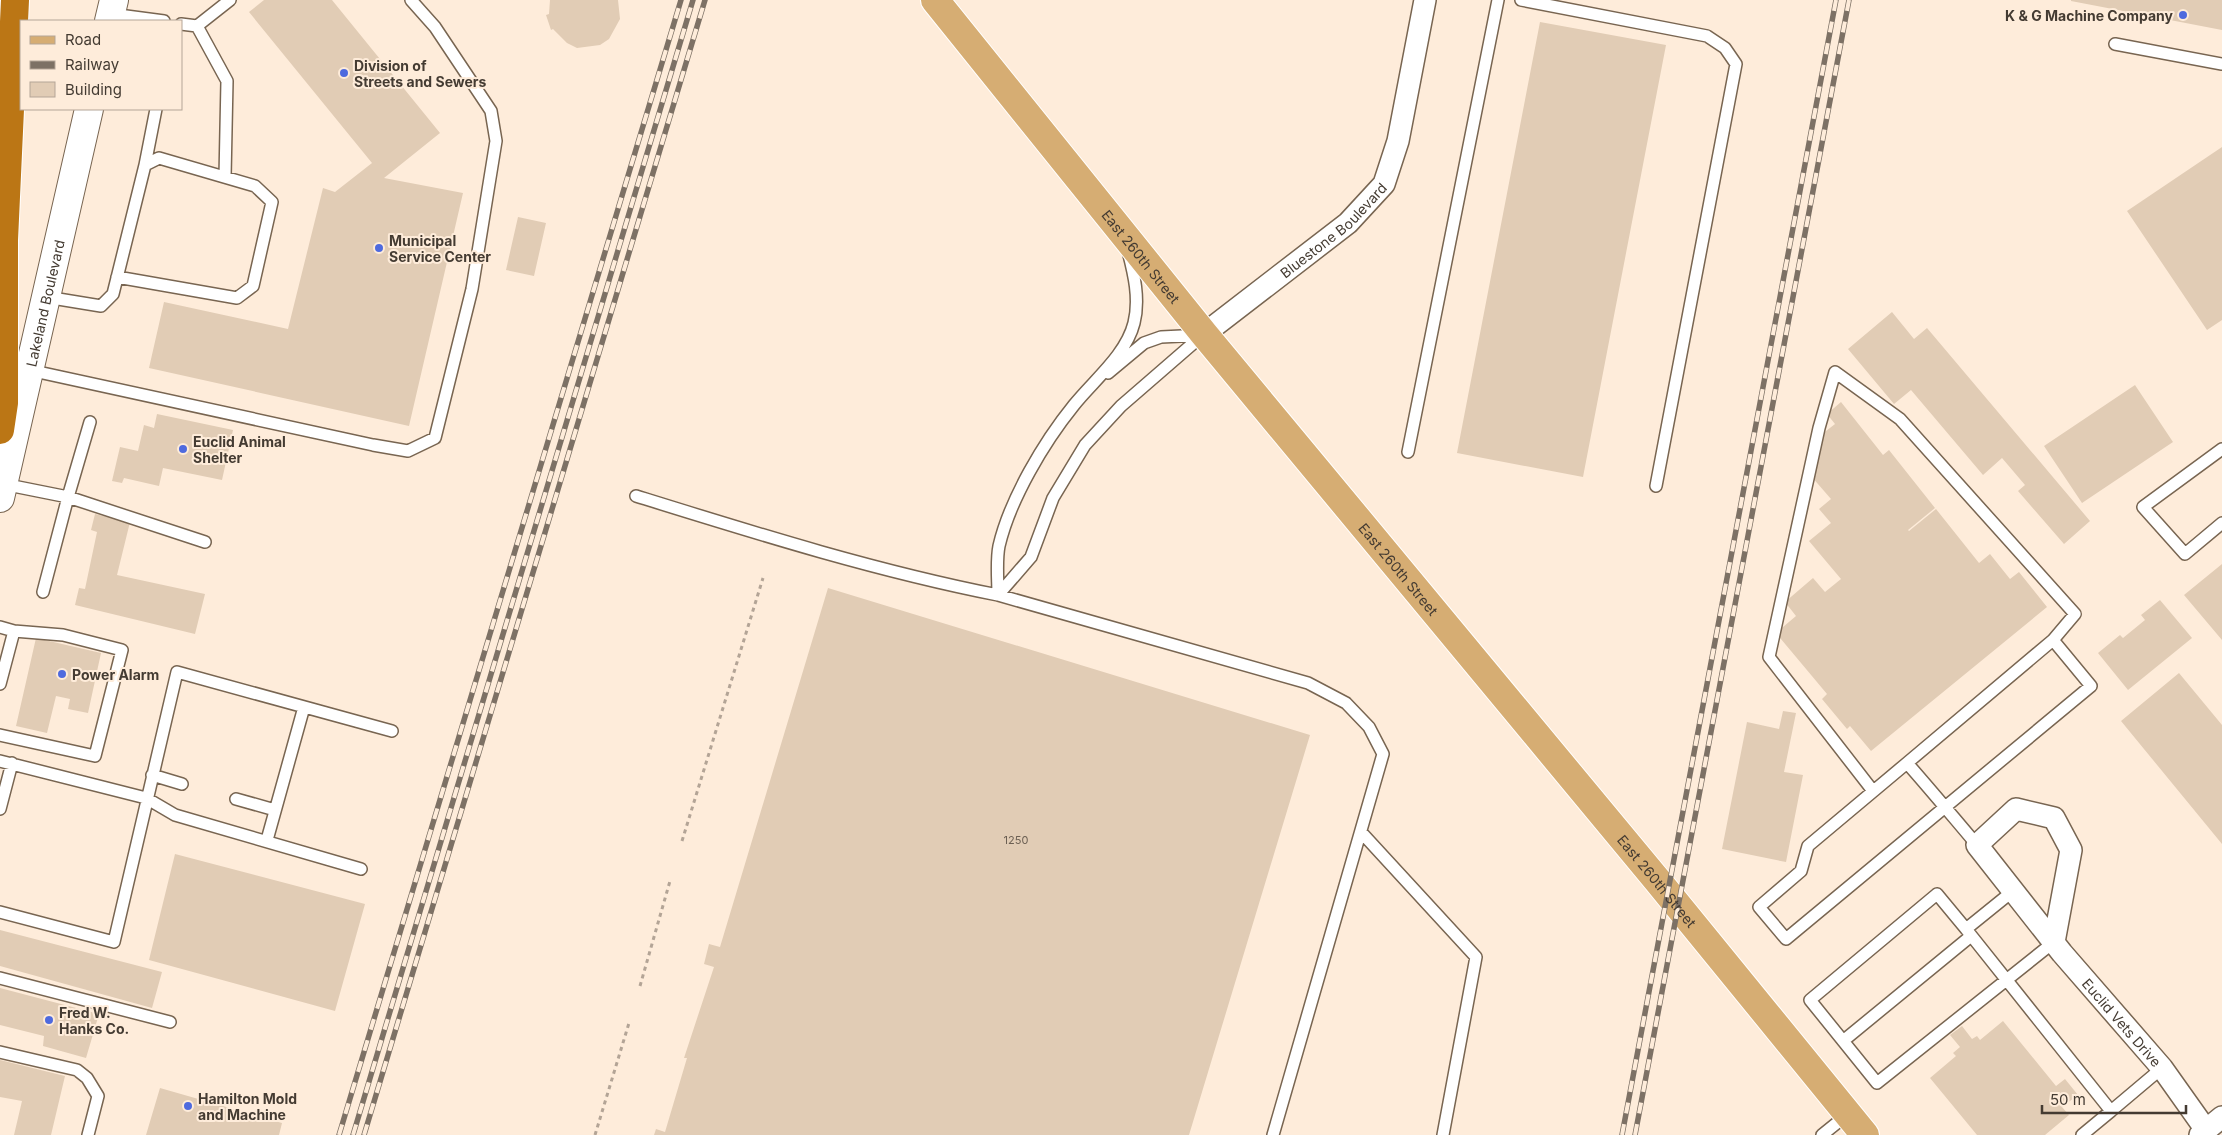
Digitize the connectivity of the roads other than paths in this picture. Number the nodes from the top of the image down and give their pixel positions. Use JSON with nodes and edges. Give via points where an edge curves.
{"nodes":[{"id":1,"x":15,"y":0,"type":"edge"},
{"id":2,"x":230,"y":0,"type":"edge"},
{"id":3,"x":411,"y":0,"type":"edge"},
{"id":4,"x":935,"y":0,"type":"edge"},
{"id":5,"x":1425,"y":0,"type":"edge"},
{"id":6,"x":1498,"y":0,"type":"edge"},
{"id":7,"x":1521,"y":0,"type":"edge"},
{"id":8,"x":112,"y":12,"type":"edge"},
{"id":9,"x":158,"y":20,"type":"edge"},
{"id":10,"x":182,"y":24,"type":"edge"},
{"id":11,"x":197,"y":26,"type":"junction"},
{"id":12,"x":2116,"y":44,"type":"dead end"},
{"id":13,"x":2222,"y":64,"type":"edge"},
{"id":14,"x":89,"y":110,"type":"edge"},
{"id":15,"x":156,"y":110,"type":"edge"},
{"id":16,"x":145,"y":165,"type":"junction"},
{"id":17,"x":225,"y":177,"type":"junction"},
{"id":18,"x":1124,"y":234,"type":"junction"},
{"id":19,"x":117,"y":277,"type":"junction"},
{"id":20,"x":46,"y":297,"type":"junction"},
{"id":21,"x":1204,"y":334,"type":"junction"},
{"id":22,"x":29,"y":370,"type":"junction"},
{"id":23,"x":1088,"y":389,"type":"junction"},
{"id":24,"x":90,"y":422,"type":"dead end"},
{"id":25,"x":0,"y":430,"type":"edge"},
{"id":26,"x":2222,"y":449,"type":"edge"},
{"id":27,"x":1408,"y":452,"type":"dead end"},
{"id":28,"x":1656,"y":486,"type":"dead end"},
{"id":29,"x":2,"y":491,"type":"edge"},
{"id":30,"x":636,"y":496,"type":"dead end"},
{"id":31,"x":68,"y":497,"type":"junction"},
{"id":32,"x":2222,"y":524,"type":"edge"},
{"id":33,"x":205,"y":542,"type":"dead end"},
{"id":34,"x":43,"y":592,"type":"dead end"},
{"id":35,"x":998,"y":595,"type":"junction"},
{"id":36,"x":0,"y":627,"type":"edge"},
{"id":37,"x":14,"y":631,"type":"junction"},
{"id":38,"x":2053,"y":640,"type":"junction"},
{"id":39,"x":0,"y":684,"type":"edge"},
{"id":40,"x":304,"y":707,"type":"junction"},
{"id":41,"x":392,"y":731,"type":"dead end"},
{"id":42,"x":0,"y":735,"type":"edge"},
{"id":43,"x":0,"y":761,"type":"edge"},
{"id":44,"x":12,"y":763,"type":"junction"},
{"id":45,"x":1908,"y":763,"type":"junction"},
{"id":46,"x":152,"y":775,"type":"junction"},
{"id":47,"x":182,"y":784,"type":"dead end"},
{"id":48,"x":1874,"y":791,"type":"junction"},
{"id":49,"x":146,"y":798,"type":"junction"},
{"id":50,"x":236,"y":799,"type":"dead end"},
{"id":51,"x":1944,"y":806,"type":"junction"},
{"id":52,"x":0,"y":809,"type":"edge"},
{"id":53,"x":276,"y":810,"type":"junction"},
{"id":54,"x":1361,"y":832,"type":"junction"},
{"id":55,"x":267,"y":840,"type":"junction"},
{"id":56,"x":1977,"y":845,"type":"junction"},
{"id":57,"x":361,"y":869,"type":"dead end"},
{"id":58,"x":2013,"y":891,"type":"junction"},
{"id":59,"x":0,"y":912,"type":"edge"},
{"id":60,"x":1969,"y":932,"type":"junction"},
{"id":61,"x":2054,"y":942,"type":"junction"},
{"id":62,"x":0,"y":978,"type":"edge"},
{"id":63,"x":2007,"y":981,"type":"junction"},
{"id":64,"x":170,"y":1022,"type":"dead end"},
{"id":65,"x":1843,"y":1041,"type":"junction"},
{"id":66,"x":0,"y":1052,"type":"edge"},
{"id":67,"x":2162,"y":1068,"type":"junction"},
{"id":68,"x":2111,"y":1111,"type":"junction"},
{"id":69,"x":1848,"y":1114,"type":"junction"},
{"id":70,"x":2222,"y":1117,"type":"edge"},
{"id":71,"x":2203,"y":1132,"type":"edge"},
{"id":72,"x":88,"y":1135,"type":"edge"},
{"id":73,"x":1273,"y":1135,"type":"edge"},
{"id":74,"x":1443,"y":1135,"type":"edge"},
{"id":75,"x":1822,"y":1135,"type":"edge"},
{"id":76,"x":1865,"y":1135,"type":"edge"},
{"id":77,"x":2082,"y":1135,"type":"edge"}],
"edges":[{"from":1,"to":25,"type":"highway","via":[[4,240],[4,403]]},
{"from":2,"to":11,"type":"lane"},
{"from":3,"to":22,"type":"lane","via":[[435,28],[491,111],[496,141],[472,289],[435,438],[408,451],[382,447]]},
{"from":4,"to":18,"type":"main road","name":"East 260th Street"},
{"from":5,"to":21,"type":"street","name":"Bluestone Boulevard","via":[[1398,141],[1384,184],[1348,223]]},
{"from":6,"to":27,"type":"lane"},
{"from":7,"to":28,"type":"lane","via":[[1707,36],[1725,48],[1736,64]]},
{"from":8,"to":9,"type":"lane"},
{"from":10,"to":11,"type":"lane"},
{"from":11,"to":17,"type":"lane","via":[[227,81]]},
{"from":12,"to":13,"type":"lane"},
{"from":14,"to":20,"type":"street","name":"Lakeland Boulevard"},
{"from":15,"to":16,"type":"lane"},
{"from":16,"to":17,"type":"lane","via":[[158,158]]},
{"from":16,"to":19,"type":"lane"},
{"from":17,"to":19,"type":"lane","via":[[255,186],[272,202],[253,286],[237,298]]},
{"from":18,"to":21,"type":"main road","name":"East 260th Street"},
{"from":18,"to":23,"type":"lane","via":[[1137,303],[1134,324],[1127,341]]},
{"from":19,"to":20,"type":"lane","via":[[113,294],[101,306]]},
{"from":20,"to":22,"type":"street","name":"Lakeland Boulevard"},
{"from":21,"to":23,"type":"lane","via":[[1160,336],[1144,343]]},
{"from":21,"to":35,"type":"lane","via":[[1120,406],[1085,445],[1053,498],[1031,557]]},
{"from":21,"to":69,"type":"main road","name":"East 260th Street"},
{"from":22,"to":29,"type":"street","name":"Lakeland Boulevard"},
{"from":23,"to":35,"type":"lane","via":[[1044,444],[1020,491],[999,547]]},
{"from":24,"to":31,"type":"lane"},
{"from":26,"to":32,"type":"lane","via":[[2143,507],[2185,554]]},
{"from":29,"to":31,"type":"lane"},
{"from":30,"to":35,"type":"lane","via":[[866,563]]},
{"from":31,"to":33,"type":"lane"},
{"from":31,"to":34,"type":"lane"},
{"from":35,"to":54,"type":"lane","via":[[1308,683],[1346,703],[1369,728],[1383,754]]},
{"from":36,"to":37,"type":"lane"},
{"from":37,"to":39,"type":"lane"},
{"from":37,"to":42,"type":"lane","via":[[63,635],[122,650],[95,756]]},
{"from":38,"to":45,"type":"lane"},
{"from":38,"to":48,"type":"lane","via":[[2075,614],[1900,418],[1835,372],[1819,428],[1769,657]]},
{"from":38,"to":51,"type":"lane","via":[[2091,686]]},
{"from":40,"to":41,"type":"lane"},
{"from":40,"to":46,"type":"lane","via":[[177,672]]},
{"from":40,"to":53,"type":"lane"},
{"from":43,"to":44,"type":"lane"},
{"from":44,"to":49,"type":"lane"},
{"from":44,"to":52,"type":"lane"},
{"from":45,"to":48,"type":"lane"},
{"from":45,"to":51,"type":"lane"},
{"from":46,"to":47,"type":"lane"},
{"from":46,"to":49,"type":"lane"},
{"from":48,"to":51,"type":"lane","via":[[1808,846],[1802,871],[1759,907],[1786,939]]},
{"from":49,"to":55,"type":"lane","via":[[175,814]]},
{"from":49,"to":59,"type":"lane","via":[[114,942]]},
{"from":50,"to":53,"type":"lane"},
{"from":51,"to":56,"type":"lane"},
{"from":53,"to":55,"type":"lane"},
{"from":54,"to":73,"type":"lane"},
{"from":54,"to":74,"type":"lane","via":[[1476,957]]},
{"from":55,"to":57,"type":"lane"},
{"from":56,"to":58,"type":"street","name":"Euclid Vets Drive"},
{"from":56,"to":61,"type":"street","via":[[2016,809],[2054,818],[2071,850]]},
{"from":58,"to":60,"type":"lane"},
{"from":58,"to":61,"type":"street","name":"Euclid Vets Drive"},
{"from":60,"to":63,"type":"lane"},
{"from":60,"to":65,"type":"lane"},
{"from":60,"to":65,"type":"lane","via":[[1937,894],[1810,1000]]},
{"from":61,"to":63,"type":"lane"},
{"from":61,"to":67,"type":"street","name":"Euclid Vets Drive"},
{"from":62,"to":64,"type":"lane"},
{"from":63,"to":65,"type":"lane","via":[[1877,1083]]},
{"from":63,"to":68,"type":"lane"},
{"from":66,"to":72,"type":"lane","via":[[77,1070],[87,1078],[98,1096]]},
{"from":67,"to":68,"type":"lane"},
{"from":67,"to":71,"type":"street","name":"Euclid Vets Drive"},
{"from":68,"to":77,"type":"lane"},
{"from":69,"to":75,"type":"lane"},
{"from":69,"to":76,"type":"main road","name":"East 260th Street"},
{"from":70,"to":71,"type":"street"}]}
